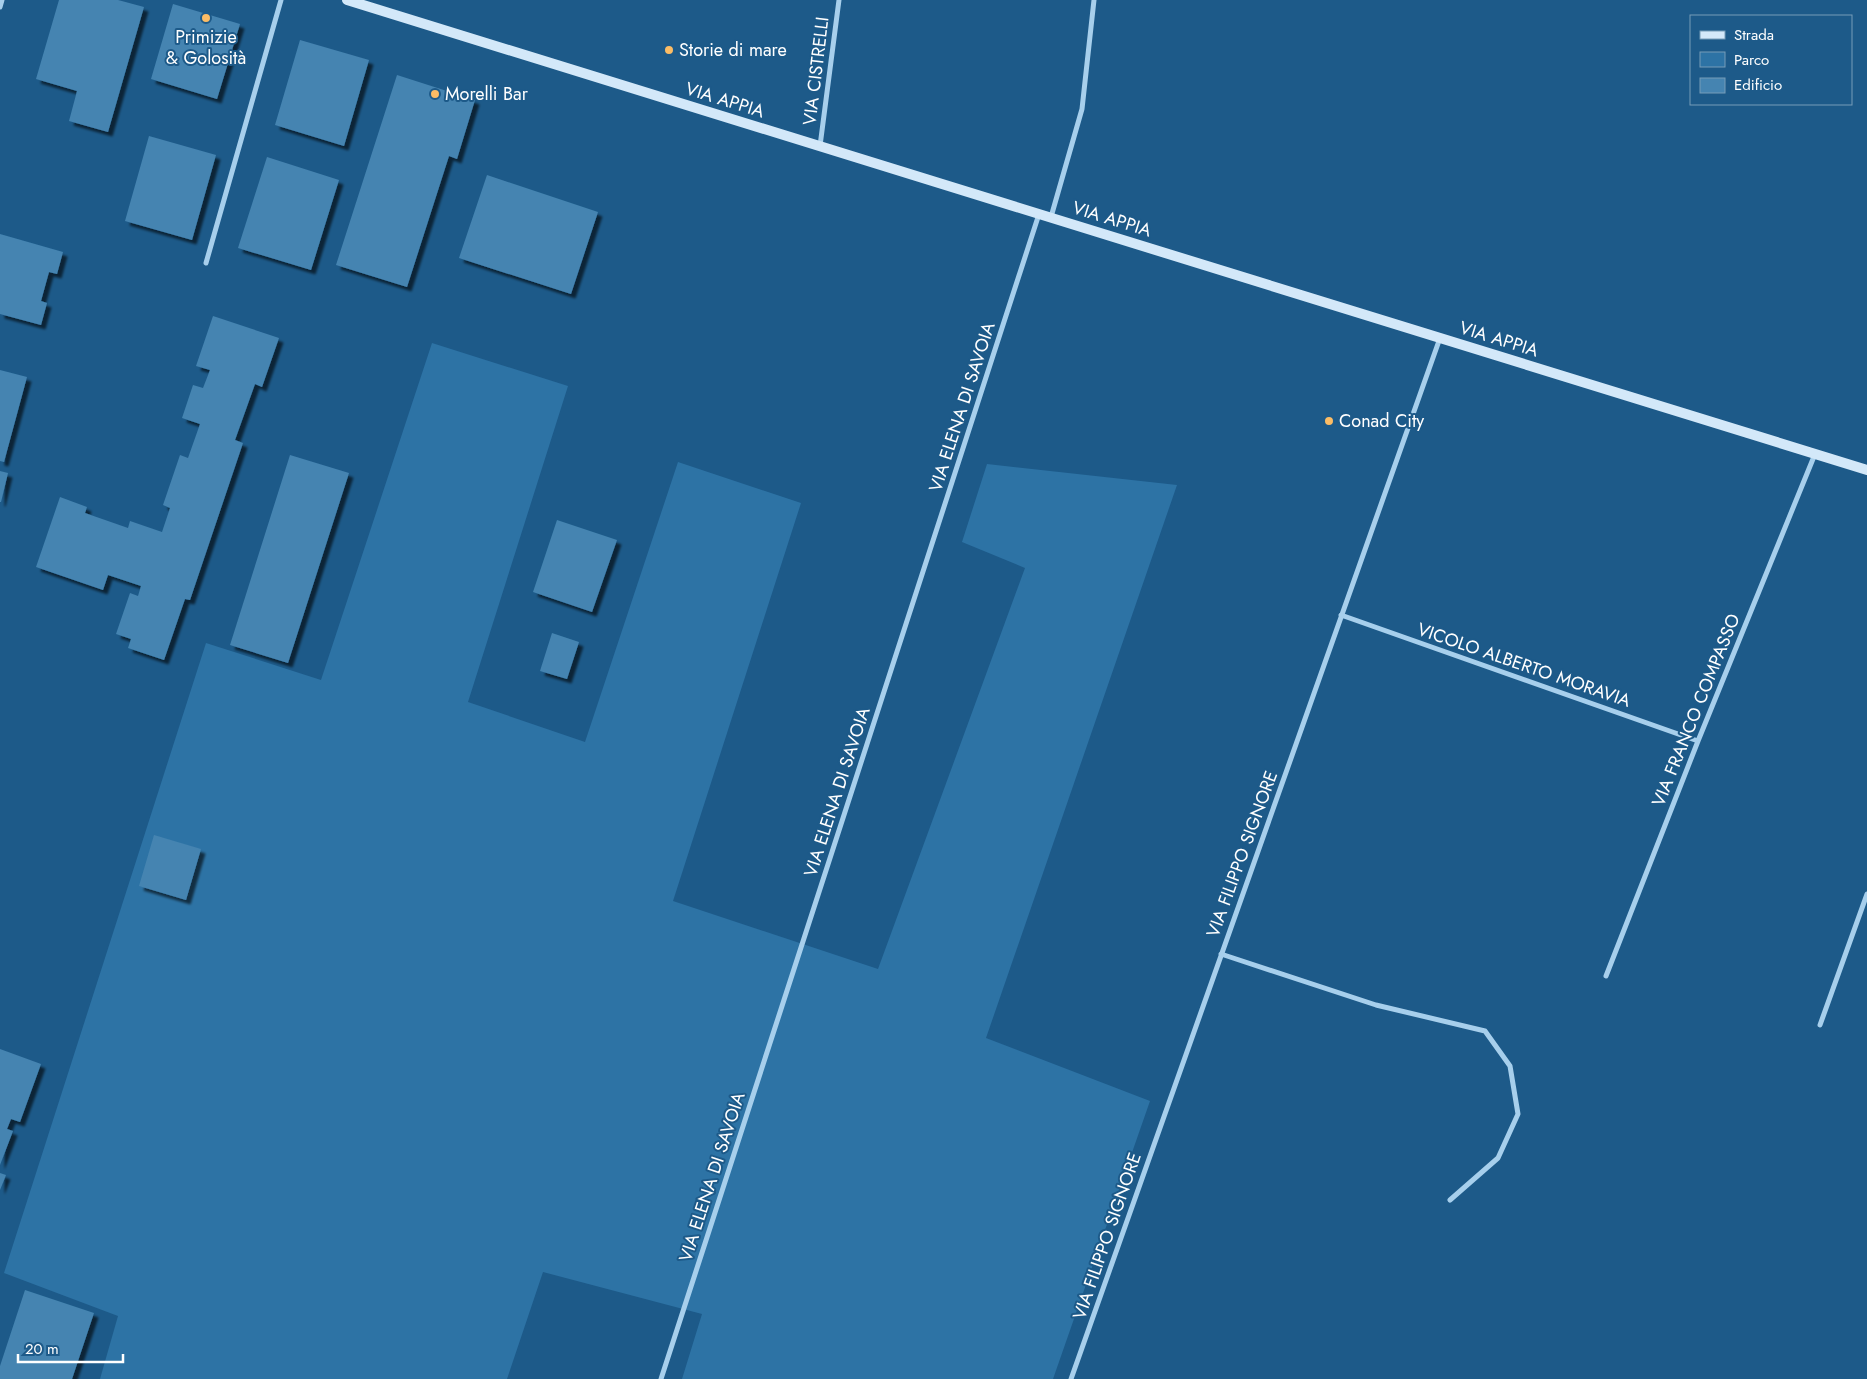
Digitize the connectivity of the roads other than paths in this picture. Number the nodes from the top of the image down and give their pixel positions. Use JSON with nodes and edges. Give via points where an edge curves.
{"nodes":[{"id":1,"x":2,"y":0,"type":"edge"},
{"id":2,"x":281,"y":0,"type":"edge"},
{"id":3,"x":347,"y":0,"type":"edge"},
{"id":4,"x":839,"y":0,"type":"edge"},
{"id":5,"x":1094,"y":0,"type":"edge"},
{"id":6,"x":360,"y":2,"type":"edge"},
{"id":7,"x":0,"y":7,"type":"edge"},
{"id":8,"x":820,"y":146,"type":"junction"},
{"id":9,"x":1040,"y":214,"type":"junction"},
{"id":10,"x":1051,"y":217,"type":"junction"},
{"id":11,"x":206,"y":263,"type":"dead end"},
{"id":12,"x":1440,"y":338,"type":"junction"},
{"id":13,"x":1815,"y":454,"type":"junction"},
{"id":14,"x":1867,"y":470,"type":"edge"},
{"id":15,"x":1341,"y":616,"type":"junction"},
{"id":16,"x":1698,"y":740,"type":"junction"},
{"id":17,"x":1867,"y":894,"type":"edge"},
{"id":18,"x":1221,"y":954,"type":"junction"},
{"id":19,"x":1606,"y":976,"type":"dead end"},
{"id":20,"x":1820,"y":1025,"type":"dead end"},
{"id":21,"x":1450,"y":1200,"type":"dead end"},
{"id":22,"x":661,"y":1379,"type":"edge"},
{"id":23,"x":1071,"y":1379,"type":"edge"}],
"edges":[{"from":1,"to":7,"type":"street"},
{"from":2,"to":11,"type":"street"},
{"from":3,"to":6,"type":"main road","name":"VIA APPIA"},
{"from":4,"to":8,"type":"street","name":"VIA CISTRELLI"},
{"from":5,"to":10,"type":"street","via":[[1082,109]]},
{"from":6,"to":8,"type":"main road","name":"VIA APPIA"},
{"from":8,"to":9,"type":"main road","name":"VIA APPIA"},
{"from":9,"to":10,"type":"main road","name":"VIA APPIA"},
{"from":9,"to":22,"type":"street","name":"VIA ELENA DI SAVOIA"},
{"from":10,"to":12,"type":"main road","name":"VIA APPIA"},
{"from":12,"to":13,"type":"main road","name":"VIA APPIA"},
{"from":12,"to":15,"type":"street","name":"VIA FILIPPO SIGNORE"},
{"from":13,"to":14,"type":"main road","name":"VIA APPIA"},
{"from":13,"to":16,"type":"street","name":"VIA FRANCO COMPASSO"},
{"from":15,"to":16,"type":"street","name":"VICOLO ALBERTO MORAVIA"},
{"from":15,"to":18,"type":"street","name":"VIA FILIPPO SIGNORE"},
{"from":16,"to":19,"type":"street","name":"VIA FRANCO COMPASSO"},
{"from":17,"to":20,"type":"street"},
{"from":18,"to":21,"type":"street","via":[[1376,1005],[1485,1031],[1510,1066],[1518,1114],[1498,1158]]},
{"from":18,"to":23,"type":"street","name":"VIA FILIPPO SIGNORE"}]}
